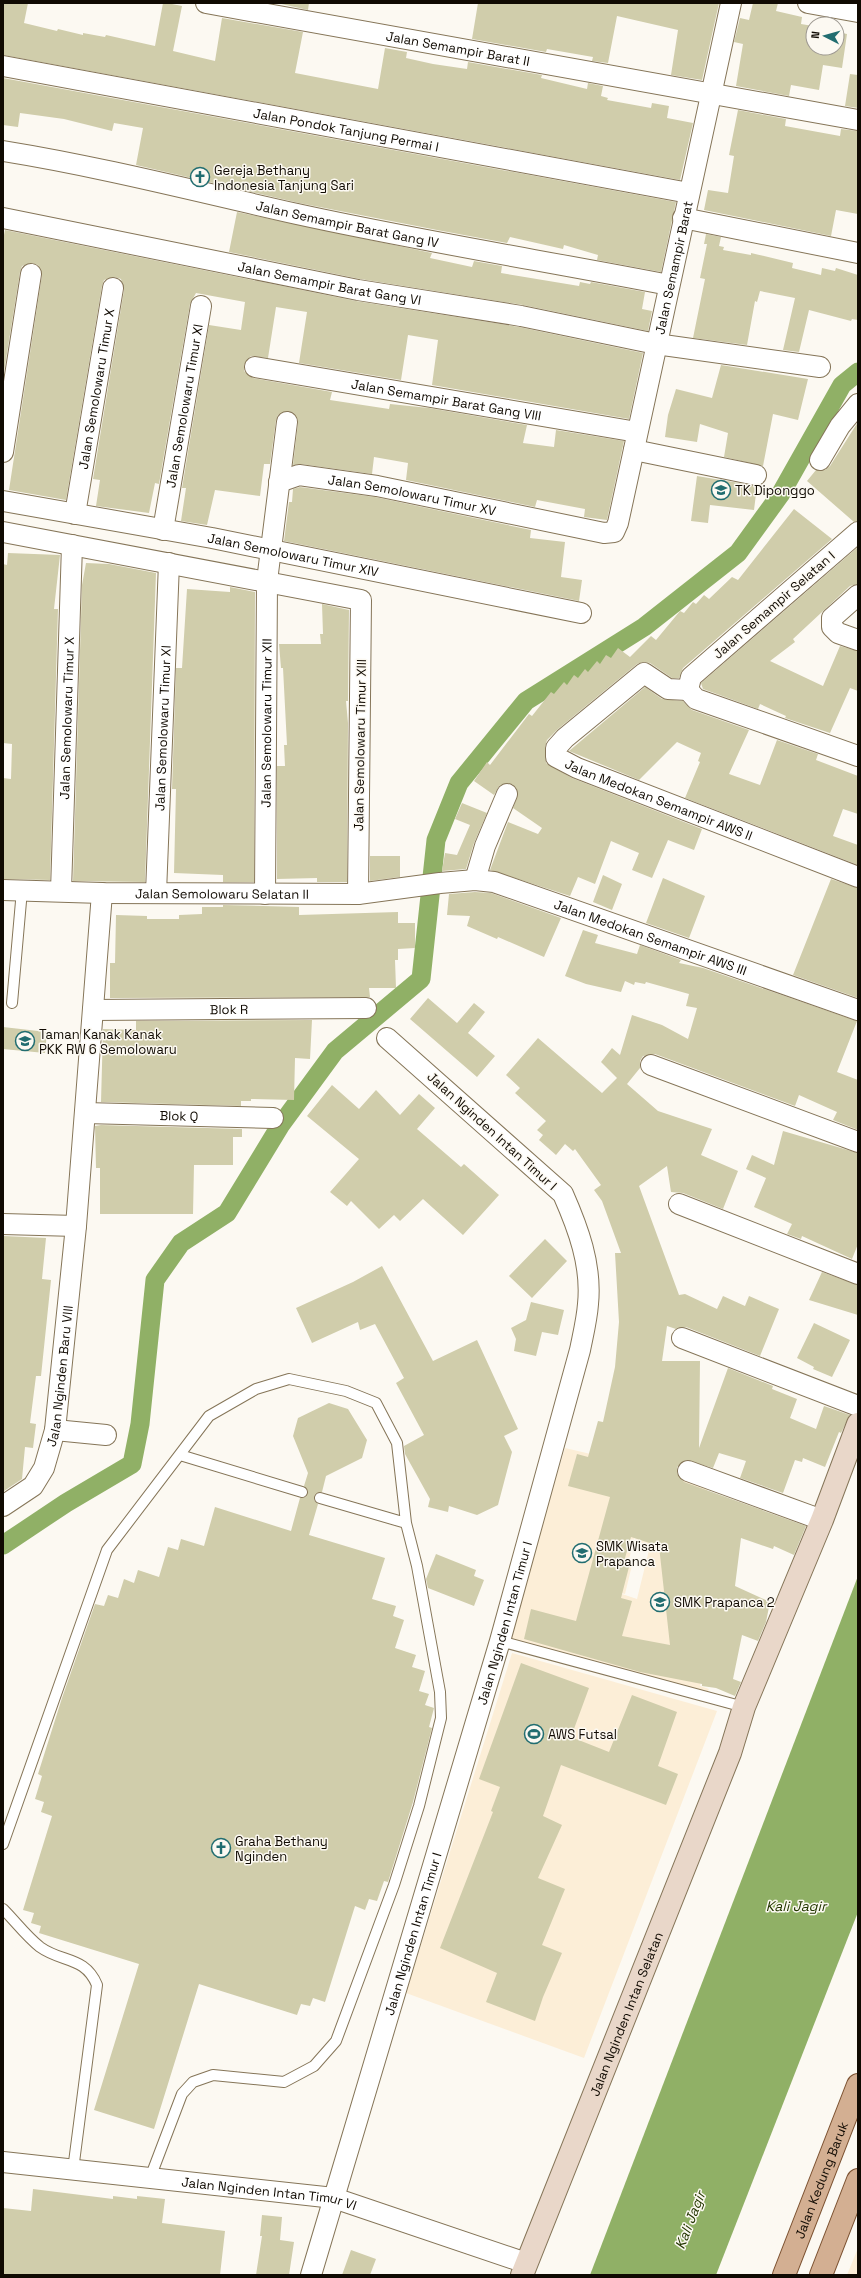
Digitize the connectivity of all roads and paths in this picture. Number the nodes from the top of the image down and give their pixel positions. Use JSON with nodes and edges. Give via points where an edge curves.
{"nodes":[{"id":1,"x":206,"y":3,"type":"edge"},
{"id":2,"x":731,"y":3,"type":"edge"},
{"id":3,"x":808,"y":3,"type":"edge"},
{"id":4,"x":858,"y":12,"type":"edge"},
{"id":5,"x":3,"y":66,"type":"edge"},
{"id":6,"x":711,"y":94,"type":"junction"},
{"id":7,"x":858,"y":120,"type":"edge"},
{"id":8,"x":3,"y":151,"type":"edge"},
{"id":9,"x":689,"y":193,"type":"junction"},
{"id":10,"x":3,"y":218,"type":"edge"},
{"id":11,"x":683,"y":218,"type":"junction"},
{"id":12,"x":858,"y":253,"type":"edge"},
{"id":13,"x":31,"y":274,"type":"dead end"},
{"id":14,"x":669,"y":286,"type":"junction"},
{"id":15,"x":113,"y":288,"type":"dead end"},
{"id":16,"x":201,"y":306,"type":"dead end"},
{"id":17,"x":656,"y":344,"type":"junction"},
{"id":18,"x":256,"y":366,"type":"dead end"},
{"id":19,"x":820,"y":367,"type":"dead end"},
{"id":20,"x":858,"y":404,"type":"edge"},
{"id":21,"x":287,"y":422,"type":"dead end"},
{"id":22,"x":636,"y":441,"type":"junction"},
{"id":23,"x":3,"y":452,"type":"edge"},
{"id":24,"x":820,"y":460,"type":"dead end"},
{"id":25,"x":756,"y":475,"type":"dead end"},
{"id":26,"x":279,"y":482,"type":"junction"},
{"id":27,"x":3,"y":502,"type":"edge"},
{"id":28,"x":75,"y":514,"type":"junction"},
{"id":29,"x":163,"y":530,"type":"junction"},
{"id":30,"x":3,"y":532,"type":"edge"},
{"id":31,"x":614,"y":532,"type":"joint"},
{"id":32,"x":858,"y":532,"type":"edge"},
{"id":33,"x":72,"y":545,"type":"junction"},
{"id":34,"x":272,"y":552,"type":"junction"},
{"id":35,"x":169,"y":563,"type":"junction"},
{"id":36,"x":267,"y":581,"type":"junction"},
{"id":37,"x":858,"y":595,"type":"edge"},
{"id":38,"x":581,"y":613,"type":"dead end"},
{"id":39,"x":858,"y":640,"type":"edge"},
{"id":40,"x":690,"y":683,"type":"junction"},
{"id":41,"x":858,"y":756,"type":"edge"},
{"id":42,"x":508,"y":794,"type":"dead end"},
{"id":43,"x":858,"y":877,"type":"edge"},
{"id":44,"x":475,"y":880,"type":"junction"},
{"id":45,"x":440,"y":883,"type":"joint"},
{"id":46,"x":12,"y":890,"type":"edge"},
{"id":47,"x":61,"y":892,"type":"junction"},
{"id":48,"x":102,"y":893,"type":"junction"},
{"id":49,"x":156,"y":893,"type":"junction"},
{"id":50,"x":265,"y":894,"type":"junction"},
{"id":51,"x":358,"y":894,"type":"junction"},
{"id":52,"x":12,"y":1003,"type":"dead end"},
{"id":53,"x":366,"y":1008,"type":"dead end"},
{"id":54,"x":93,"y":1010,"type":"junction"},
{"id":55,"x":858,"y":1010,"type":"edge"},
{"id":56,"x":387,"y":1038,"type":"dead end"},
{"id":57,"x":650,"y":1065,"type":"dead end"},
{"id":58,"x":85,"y":1113,"type":"junction"},
{"id":59,"x":273,"y":1118,"type":"dead end"},
{"id":60,"x":858,"y":1142,"type":"edge"},
{"id":61,"x":679,"y":1204,"type":"dead end"},
{"id":62,"x":3,"y":1224,"type":"edge"},
{"id":63,"x":76,"y":1226,"type":"junction"},
{"id":64,"x":858,"y":1274,"type":"edge"},
{"id":65,"x":682,"y":1338,"type":"dead end"},
{"id":66,"x":858,"y":1406,"type":"edge"},
{"id":67,"x":858,"y":1424,"type":"edge"},
{"id":68,"x":55,"y":1430,"type":"junction"},
{"id":69,"x":106,"y":1435,"type":"dead end"},
{"id":70,"x":180,"y":1455,"type":"junction"},
{"id":71,"x":688,"y":1471,"type":"dead end"},
{"id":72,"x":302,"y":1492,"type":"dead end"},
{"id":73,"x":320,"y":1498,"type":"dead end"},
{"id":74,"x":3,"y":1506,"type":"edge"},
{"id":75,"x":822,"y":1520,"type":"junction"},
{"id":76,"x":406,"y":1523,"type":"junction"},
{"id":77,"x":500,"y":1642,"type":"junction"},
{"id":78,"x":744,"y":1707,"type":"junction"},
{"id":79,"x":3,"y":1844,"type":"edge"},
{"id":80,"x":3,"y":1909,"type":"edge"},
{"id":81,"x":858,"y":2085,"type":"edge"},
{"id":82,"x":3,"y":2162,"type":"edge"},
{"id":83,"x":73,"y":2170,"type":"junction"},
{"id":84,"x":150,"y":2178,"type":"junction"},
{"id":85,"x":858,"y":2180,"type":"edge"},
{"id":86,"x":334,"y":2198,"type":"junction"},
{"id":87,"x":524,"y":2269,"type":"edge"},
{"id":88,"x":311,"y":2275,"type":"edge"},
{"id":89,"x":784,"y":2275,"type":"edge"},
{"id":90,"x":821,"y":2275,"type":"edge"}],
"edges":[{"from":1,"to":6,"type":"street","name":"Jalan Semampir Barat II"},
{"from":2,"to":6,"type":"street","name":"Jalan Semampir Barat"},
{"from":3,"to":4,"type":"street"},
{"from":5,"to":9,"type":"street","name":"Jalan Pondok Tanjung Permai I"},
{"from":6,"to":7,"type":"street","name":"Jalan Semampir Barat II"},
{"from":6,"to":9,"type":"street","name":"Jalan Semampir Barat"},
{"from":8,"to":14,"type":"street","name":"Jalan Semampir Barat Gang IV","via":[[131,176],[320,218]]},
{"from":9,"to":11,"type":"street","name":"Jalan Semampir Barat"},
{"from":10,"to":17,"type":"street","name":"Jalan Semampir Barat Gang VI","via":[[358,290],[514,314]]},
{"from":11,"to":12,"type":"street"},
{"from":11,"to":14,"type":"street","name":"Jalan Semampir Barat"},
{"from":13,"to":23,"type":"street"},
{"from":14,"to":17,"type":"street","name":"Jalan Semampir Barat"},
{"from":15,"to":28,"type":"street","name":"Jalan Semolowaru Timur X"},
{"from":16,"to":29,"type":"street","name":"Jalan Semolowaru Timur XI"},
{"from":17,"to":19,"type":"street","name":"Jalan Semampir Barat Gang VI"},
{"from":17,"to":22,"type":"street","name":"Jalan Semampir Barat"},
{"from":18,"to":22,"type":"street","name":"Jalan Semampir Barat Gang VIII"},
{"from":20,"to":24,"type":"street","via":[[840,426]]},
{"from":21,"to":26,"type":"street"},
{"from":22,"to":25,"type":"street","name":"Jalan Semampir Barat Gang VIII"},
{"from":22,"to":31,"type":"street","name":"Jalan Semampir Barat"},
{"from":26,"to":31,"type":"street","name":"Jalan Semolowaru Timur XV","via":[[299,476],[376,486],[604,533]]},
{"from":26,"to":34,"type":"street"},
{"from":27,"to":28,"type":"street","name":"Jalan Semolowaru Timur XIV"},
{"from":28,"to":29,"type":"street","name":"Jalan Semolowaru Timur XIV"},
{"from":29,"to":34,"type":"street","name":"Jalan Semolowaru Timur XIV"},
{"from":30,"to":33,"type":"street"},
{"from":32,"to":40,"type":"street","name":"Jalan Semampir Selatan I"},
{"from":33,"to":35,"type":"street"},
{"from":33,"to":47,"type":"street","name":"Jalan Semolowaru Timur X"},
{"from":34,"to":36,"type":"street","name":"Jalan Semolowaru Timur XII"},
{"from":34,"to":38,"type":"street","name":"Jalan Semolowaru Timur XIV"},
{"from":35,"to":36,"type":"street"},
{"from":35,"to":49,"type":"street","name":"Jalan Semolowaru Timur XI"},
{"from":36,"to":50,"type":"street","name":"Jalan Semolowaru Timur XII"},
{"from":36,"to":51,"type":"street","name":"Jalan Semolowaru Timur XIII","via":[[357,598],[362,603]]},
{"from":37,"to":39,"type":"street","via":[[832,618],[832,628],[838,633]]},
{"from":40,"to":41,"type":"street","via":[[696,699]]},
{"from":40,"to":43,"type":"street","name":"Jalan Medokan Semampir AWS II","via":[[668,689],[644,673],[565,738],[556,748],[556,757],[577,768]]},
{"from":42,"to":44,"type":"street","via":[[485,846]]},
{"from":44,"to":45,"type":"street","name":"Jalan Medokan Semampir AWS III"},
{"from":44,"to":55,"type":"street","name":"Jalan Medokan Semampir AWS III","via":[[508,886]]},
{"from":45,"to":51,"type":"street","name":"Jalan Semolowaru Selatan II"},
{"from":46,"to":47,"type":"street","name":"Jalan Semolowaru Selatan II"},
{"from":46,"to":52,"type":"lane"},
{"from":47,"to":48,"type":"street","name":"Jalan Semolowaru Selatan II"},
{"from":48,"to":49,"type":"street","name":"Jalan Semolowaru Selatan II"},
{"from":48,"to":54,"type":"street","name":"Jalan Nginden Baru VIII"},
{"from":49,"to":50,"type":"street","name":"Jalan Semolowaru Selatan II"},
{"from":50,"to":51,"type":"street","name":"Jalan Semolowaru Selatan II"},
{"from":53,"to":54,"type":"street","name":"Blok R"},
{"from":54,"to":58,"type":"street","name":"Jalan Nginden Baru VIII"},
{"from":56,"to":77,"type":"street","name":"Jalan Nginden Intan Timur I","via":[[563,1194],[577,1226],[586,1263],[588,1303],[580,1350]]},
{"from":57,"to":60,"type":"street"},
{"from":58,"to":59,"type":"street","name":"Blok Q"},
{"from":58,"to":63,"type":"street","name":"Jalan Nginden Baru VIII"},
{"from":61,"to":64,"type":"street"},
{"from":62,"to":63,"type":"street"},
{"from":63,"to":68,"type":"street","name":"Jalan Nginden Baru VIII"},
{"from":65,"to":66,"type":"street"},
{"from":67,"to":75,"type":"street","name":"Jalan Nginden Intan Selatan"},
{"from":68,"to":69,"type":"street"},
{"from":68,"to":74,"type":"street","name":"Jalan Nginden Baru VIII","via":[[44,1468],[33,1486]]},
{"from":70,"to":72,"type":"lane"},
{"from":70,"to":76,"type":"lane","via":[[209,1416],[256,1389],[289,1379],[346,1391],[376,1403],[397,1443]]},
{"from":70,"to":79,"type":"lane","via":[[107,1550]]},
{"from":71,"to":75,"type":"street"},
{"from":73,"to":76,"type":"lane"},
{"from":75,"to":78,"type":"street","name":"Jalan Nginden Intan Selatan"},
{"from":76,"to":84,"type":"lane","via":[[436,1661],[441,1718],[419,1806],[394,1886],[336,2041],[314,2066],[284,2082],[213,2075],[193,2082],[182,2094]]},
{"from":77,"to":78,"type":"lane"},
{"from":77,"to":86,"type":"street","name":"Jalan Nginden Intan Timur I"},
{"from":78,"to":87,"type":"street","name":"Jalan Nginden Intan Selatan","via":[[730,1753]]},
{"from":80,"to":83,"type":"lane","via":[[41,1947],[82,1965],[92,1974],[97,1985]]},
{"from":81,"to":89,"type":"main road","name":"Jalan Kedung Baruk"},
{"from":82,"to":83,"type":"street","name":"Jalan Nginden Intan Timur VI"},
{"from":83,"to":84,"type":"street","name":"Jalan Nginden Intan Timur VI"},
{"from":84,"to":86,"type":"street","name":"Jalan Nginden Intan Timur VI"},
{"from":85,"to":90,"type":"main road"},
{"from":86,"to":87,"type":"street","name":"Jalan Nginden Intan Timur VI"},
{"from":86,"to":88,"type":"street","name":"Jalan Nginden Intan Timur I"}]}
